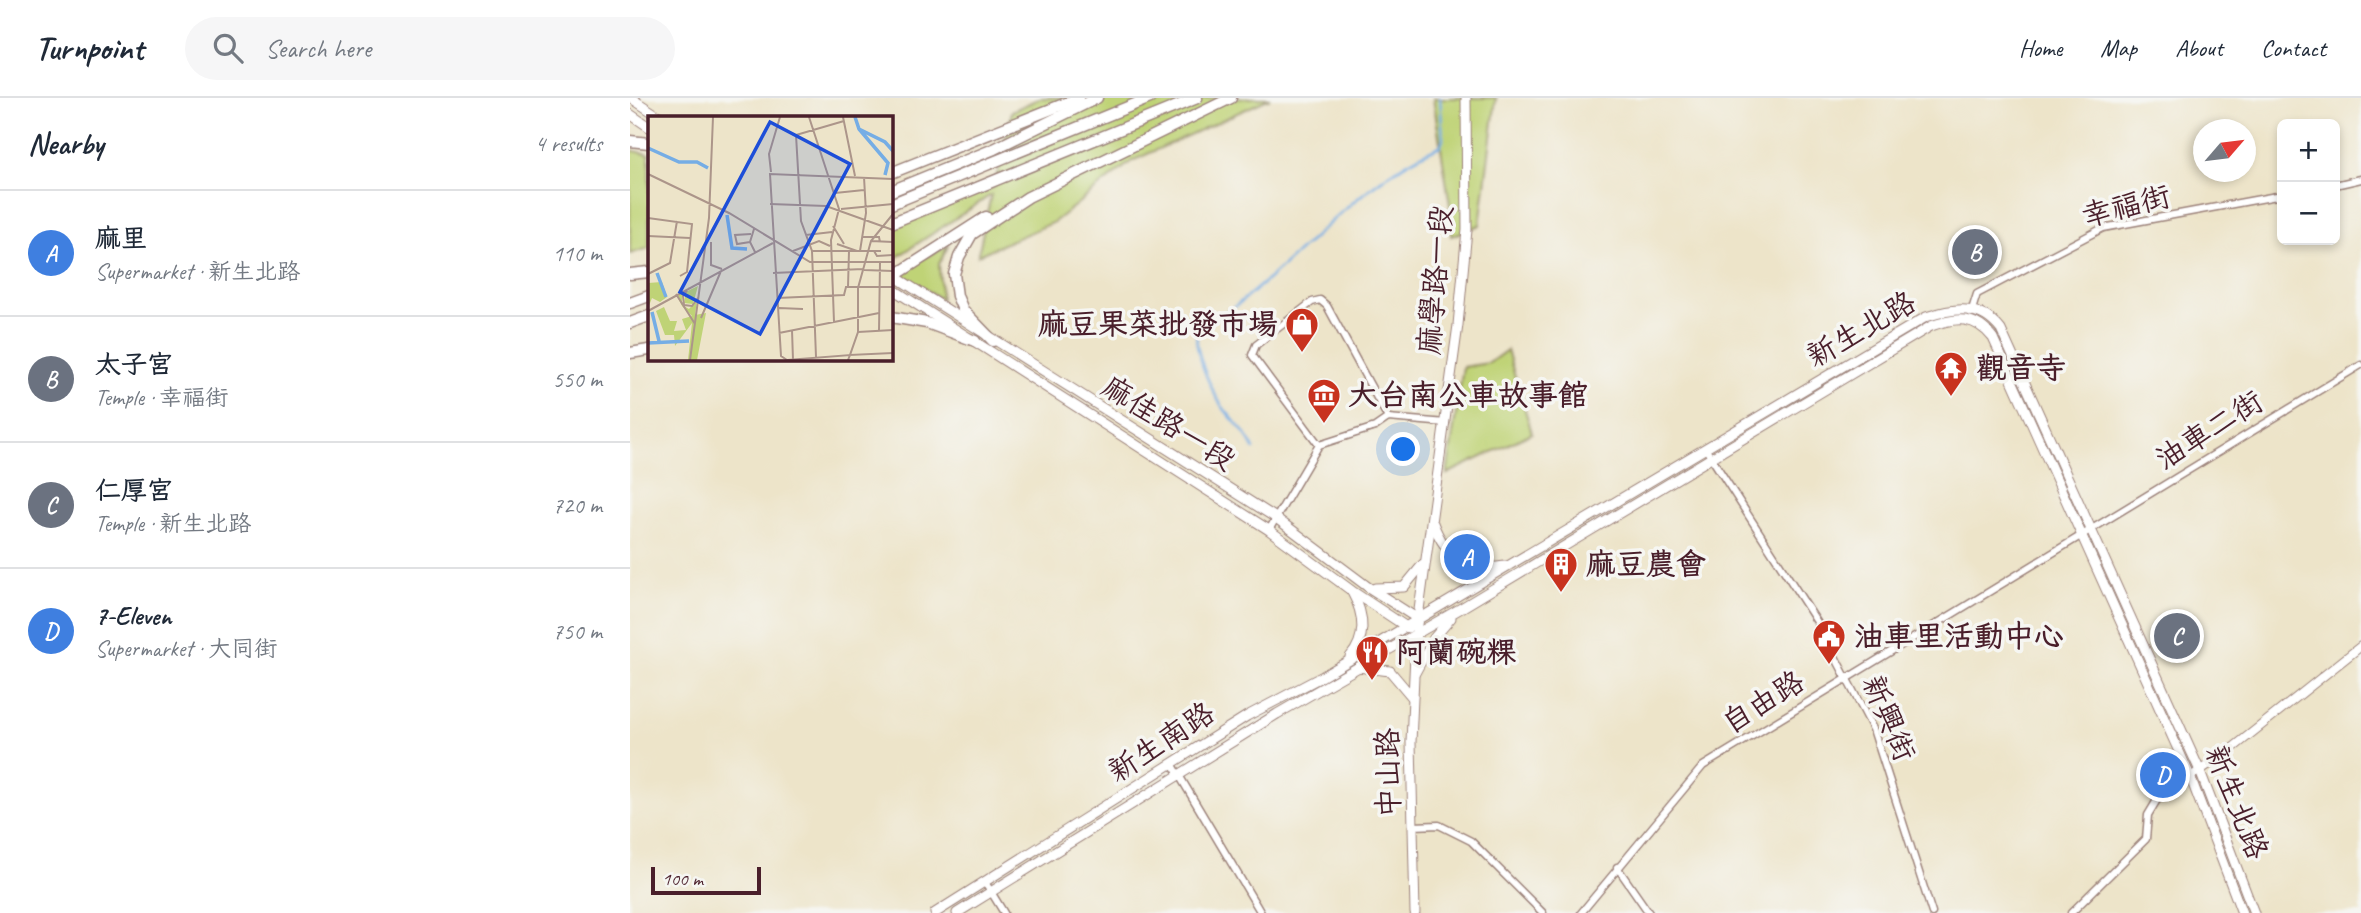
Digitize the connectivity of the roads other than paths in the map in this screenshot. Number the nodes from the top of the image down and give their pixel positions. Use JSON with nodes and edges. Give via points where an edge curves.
{"nodes":[{"id":1,"x":631,"y":98,"type":"edge"},
{"id":2,"x":1079,"y":98,"type":"edge"},
{"id":3,"x":1097,"y":98,"type":"edge"},
{"id":4,"x":1150,"y":98,"type":"edge"},
{"id":5,"x":1197,"y":98,"type":"edge"},
{"id":6,"x":1231,"y":98,"type":"edge"},
{"id":7,"x":1466,"y":98,"type":"edge"},
{"id":8,"x":630,"y":114,"type":"edge"},
{"id":9,"x":658,"y":116,"type":"edge"},
{"id":10,"x":648,"y":126,"type":"edge"},
{"id":11,"x":630,"y":141,"type":"edge"},
{"id":12,"x":648,"y":143,"type":"edge"},
{"id":13,"x":892,"y":173,"type":"edge"},
{"id":14,"x":2361,"y":179,"type":"edge"},
{"id":15,"x":2340,"y":184,"type":"edge"},
{"id":16,"x":892,"y":191,"type":"edge"},
{"id":17,"x":2277,"y":196,"type":"edge"},
{"id":18,"x":1028,"y":197,"type":"junction"},
{"id":19,"x":892,"y":204,"type":"edge"},
{"id":20,"x":892,"y":223,"type":"edge"},
{"id":21,"x":648,"y":272,"type":"edge"},
{"id":22,"x":630,"y":274,"type":"edge"},
{"id":23,"x":892,"y":276,"type":"edge"},
{"id":24,"x":892,"y":289,"type":"edge"},
{"id":25,"x":648,"y":296,"type":"edge"},
{"id":26,"x":630,"y":303,"type":"edge"},
{"id":27,"x":1972,"y":309,"type":"junction"},
{"id":28,"x":648,"y":316,"type":"edge"},
{"id":29,"x":892,"y":317,"type":"edge"},
{"id":30,"x":1968,"y":319,"type":"junction"},
{"id":31,"x":630,"y":323,"type":"edge"},
{"id":32,"x":975,"y":341,"type":"junction"},
{"id":33,"x":993,"y":341,"type":"junction"},
{"id":34,"x":648,"y":350,"type":"edge"},
{"id":35,"x":630,"y":354,"type":"edge"},
{"id":36,"x":2361,"y":365,"type":"edge"},
{"id":37,"x":1388,"y":418,"type":"junction"},
{"id":38,"x":1446,"y":423,"type":"junction"},
{"id":39,"x":1319,"y":445,"type":"junction"},
{"id":40,"x":1705,"y":448,"type":"junction"},
{"id":41,"x":1711,"y":458,"type":"junction"},
{"id":42,"x":1276,"y":518,"type":"junction"},
{"id":43,"x":1432,"y":520,"type":"junction"},
{"id":44,"x":1269,"y":530,"type":"junction"},
{"id":45,"x":2092,"y":530,"type":"junction"},
{"id":46,"x":2083,"y":535,"type":"junction"},
{"id":47,"x":1426,"y":560,"type":"junction"},
{"id":48,"x":1510,"y":565,"type":"junction"},
{"id":49,"x":1368,"y":587,"type":"junction"},
{"id":50,"x":1352,"y":591,"type":"junction"},
{"id":51,"x":1463,"y":607,"type":"junction"},
{"id":52,"x":1418,"y":619,"type":"junction"},
{"id":53,"x":1406,"y":626,"type":"junction"},
{"id":54,"x":1416,"y":632,"type":"junction"},
{"id":55,"x":2361,"y":646,"type":"edge"},
{"id":56,"x":1346,"y":662,"type":"junction"},
{"id":57,"x":1356,"y":667,"type":"junction"},
{"id":58,"x":1847,"y":677,"type":"junction"},
{"id":59,"x":1412,"y":678,"type":"junction"},
{"id":60,"x":1412,"y":697,"type":"junction"},
{"id":61,"x":1173,"y":765,"type":"junction"},
{"id":62,"x":2195,"y":773,"type":"junction"},
{"id":63,"x":1178,"y":775,"type":"junction"},
{"id":64,"x":1413,"y":826,"type":"junction"},
{"id":65,"x":1617,"y":866,"type":"junction"},
{"id":66,"x":985,"y":882,"type":"junction"},
{"id":67,"x":991,"y":892,"type":"junction"},
{"id":68,"x":2073,"y":912,"type":"edge"},
{"id":69,"x":935,"y":913,"type":"edge"},
{"id":70,"x":957,"y":913,"type":"edge"},
{"id":71,"x":1004,"y":913,"type":"edge"},
{"id":72,"x":1261,"y":913,"type":"edge"},
{"id":73,"x":1416,"y":913,"type":"edge"},
{"id":74,"x":1543,"y":913,"type":"edge"},
{"id":75,"x":1581,"y":913,"type":"edge"},
{"id":76,"x":1649,"y":913,"type":"edge"},
{"id":77,"x":1932,"y":913,"type":"edge"},
{"id":78,"x":2242,"y":913,"type":"edge"},
{"id":79,"x":2254,"y":913,"type":"edge"}],
"edges":[{"from":1,"to":9,"type":"main road"},
{"from":2,"to":13,"type":"highway"},
{"from":3,"to":16,"type":"highway","via":[[1038,130]]},
{"from":4,"to":19,"type":"highway"},
{"from":5,"to":20,"type":"highway"},
{"from":6,"to":18,"type":"highway"},
{"from":7,"to":38,"type":"main road","name":"麻學路一段","via":[[1467,230]]},
{"from":8,"to":10,"type":"main road"},
{"from":11,"to":12,"type":"highway"},
{"from":14,"to":15,"type":"street"},
{"from":17,"to":27,"type":"street","name":"幸福街","via":[[2103,228],[1977,294]]},
{"from":18,"to":23,"type":"highway","via":[[989,215]]},
{"from":18,"to":33,"type":"highway","via":[[972,234],[954,274],[963,310]]},
{"from":21,"to":22,"type":"highway"},
{"from":23,"to":33,"type":"main road","name":"麻佳路一段"},
{"from":24,"to":32,"type":"main road","name":"麻佳路一段"},
{"from":25,"to":26,"type":"highway"},
{"from":27,"to":30,"type":"street","name":"幸福街"},
{"from":27,"to":40,"type":"main road","name":"新生北路","via":[[1954,308],[1926,317]]},
{"from":27,"to":45,"type":"main road","name":"新生北路","via":[[2001,330]]},
{"from":28,"to":31,"type":"highway"},
{"from":29,"to":32,"type":"highway","via":[[927,323]]},
{"from":30,"to":41,"type":"main road","name":"新生北路","via":[[1952,318],[1931,326]]},
{"from":30,"to":46,"type":"main road","name":"新生北路","via":[[1993,338]]},
{"from":32,"to":44,"type":"main road","name":"麻佳路一段"},
{"from":33,"to":42,"type":"main road","name":"麻佳路一段"},
{"from":34,"to":35,"type":"highway"},
{"from":36,"to":45,"type":"street","name":"油車二街"},
{"from":37,"to":38,"type":"street"},
{"from":37,"to":39,"type":"street","via":[[1375,428]]},
{"from":37,"to":39,"type":"street","via":[[1327,306],[1320,300],[1312,302],[1256,345],[1252,355]]},
{"from":38,"to":43,"type":"main road","name":"麻學路一段"},
{"from":39,"to":42,"type":"street"},
{"from":40,"to":41,"type":"street","name":"新興街"},
{"from":40,"to":48,"type":"main road","name":"新生北路"},
{"from":41,"to":51,"type":"main road","name":"新生北路"},
{"from":41,"to":58,"type":"street","name":"新興街","via":[[1817,622]]},
{"from":42,"to":44,"type":"street"},
{"from":42,"to":49,"type":"main road","name":"麻佳路一段"},
{"from":43,"to":47,"type":"main road","name":"麻學路一段"},
{"from":43,"to":48,"type":"main road","via":[[1449,553],[1461,563],[1489,569]]},
{"from":44,"to":50,"type":"main road","name":"麻佳路一段"},
{"from":45,"to":46,"type":"street","name":"油車二街"},
{"from":45,"to":62,"type":"main road","name":"新生北路"},
{"from":46,"to":58,"type":"street","name":"自由路"},
{"from":46,"to":62,"type":"main road","name":"新生北路"},
{"from":47,"to":49,"type":"main road","via":[[1404,587]]},
{"from":47,"to":52,"type":"main road","name":"麻學路一段"},
{"from":48,"to":52,"type":"main road","name":"新生北路"},
{"from":49,"to":52,"type":"main road","name":"麻佳路一段"},
{"from":50,"to":53,"type":"main road","name":"麻佳路一段"},
{"from":50,"to":56,"type":"main road","via":[[1361,608],[1362,634]]},
{"from":51,"to":54,"type":"main road","name":"新生北路"},
{"from":51,"to":59,"type":"main road","via":[[1434,638]]},
{"from":52,"to":53,"type":"main road","name":"新生南路"},
{"from":52,"to":54,"type":"main road","name":"麻學路一段"},
{"from":53,"to":54,"type":"main road","name":"麻佳路一段"},
{"from":53,"to":56,"type":"main road","name":"新生南路"},
{"from":54,"to":57,"type":"main road","name":"新生南路"},
{"from":54,"to":59,"type":"main road","name":"中山路"},
{"from":55,"to":62,"type":"street"},
{"from":56,"to":61,"type":"main road","name":"新生南路","via":[[1247,716]]},
{"from":57,"to":60,"type":"main road","via":[[1390,671]]},
{"from":57,"to":63,"type":"main road","name":"新生南路"},
{"from":58,"to":65,"type":"street","name":"自由路","via":[[1703,765]]},
{"from":58,"to":77,"type":"street","name":"新興街","via":[[1880,744]]},
{"from":59,"to":60,"type":"main road","name":"中山路"},
{"from":60,"to":64,"type":"main road","name":"中山路"},
{"from":61,"to":63,"type":"street"},
{"from":61,"to":66,"type":"main road","name":"新生南路"},
{"from":62,"to":68,"type":"street","via":[[2157,800],[2148,815],[2146,839]]},
{"from":62,"to":78,"type":"main road","name":"新生北路"},
{"from":62,"to":79,"type":"main road","name":"新生北路"},
{"from":63,"to":67,"type":"main road","name":"新生南路"},
{"from":63,"to":72,"type":"street"},
{"from":64,"to":73,"type":"main road","name":"中山路"},
{"from":64,"to":74,"type":"street","via":[[1439,825],[1471,841]]},
{"from":65,"to":75,"type":"street","name":"自由路"},
{"from":65,"to":76,"type":"street"},
{"from":66,"to":67,"type":"street"},
{"from":66,"to":69,"type":"main road","name":"新生南路"},
{"from":67,"to":70,"type":"main road","name":"新生南路"},
{"from":67,"to":71,"type":"street"}]}
